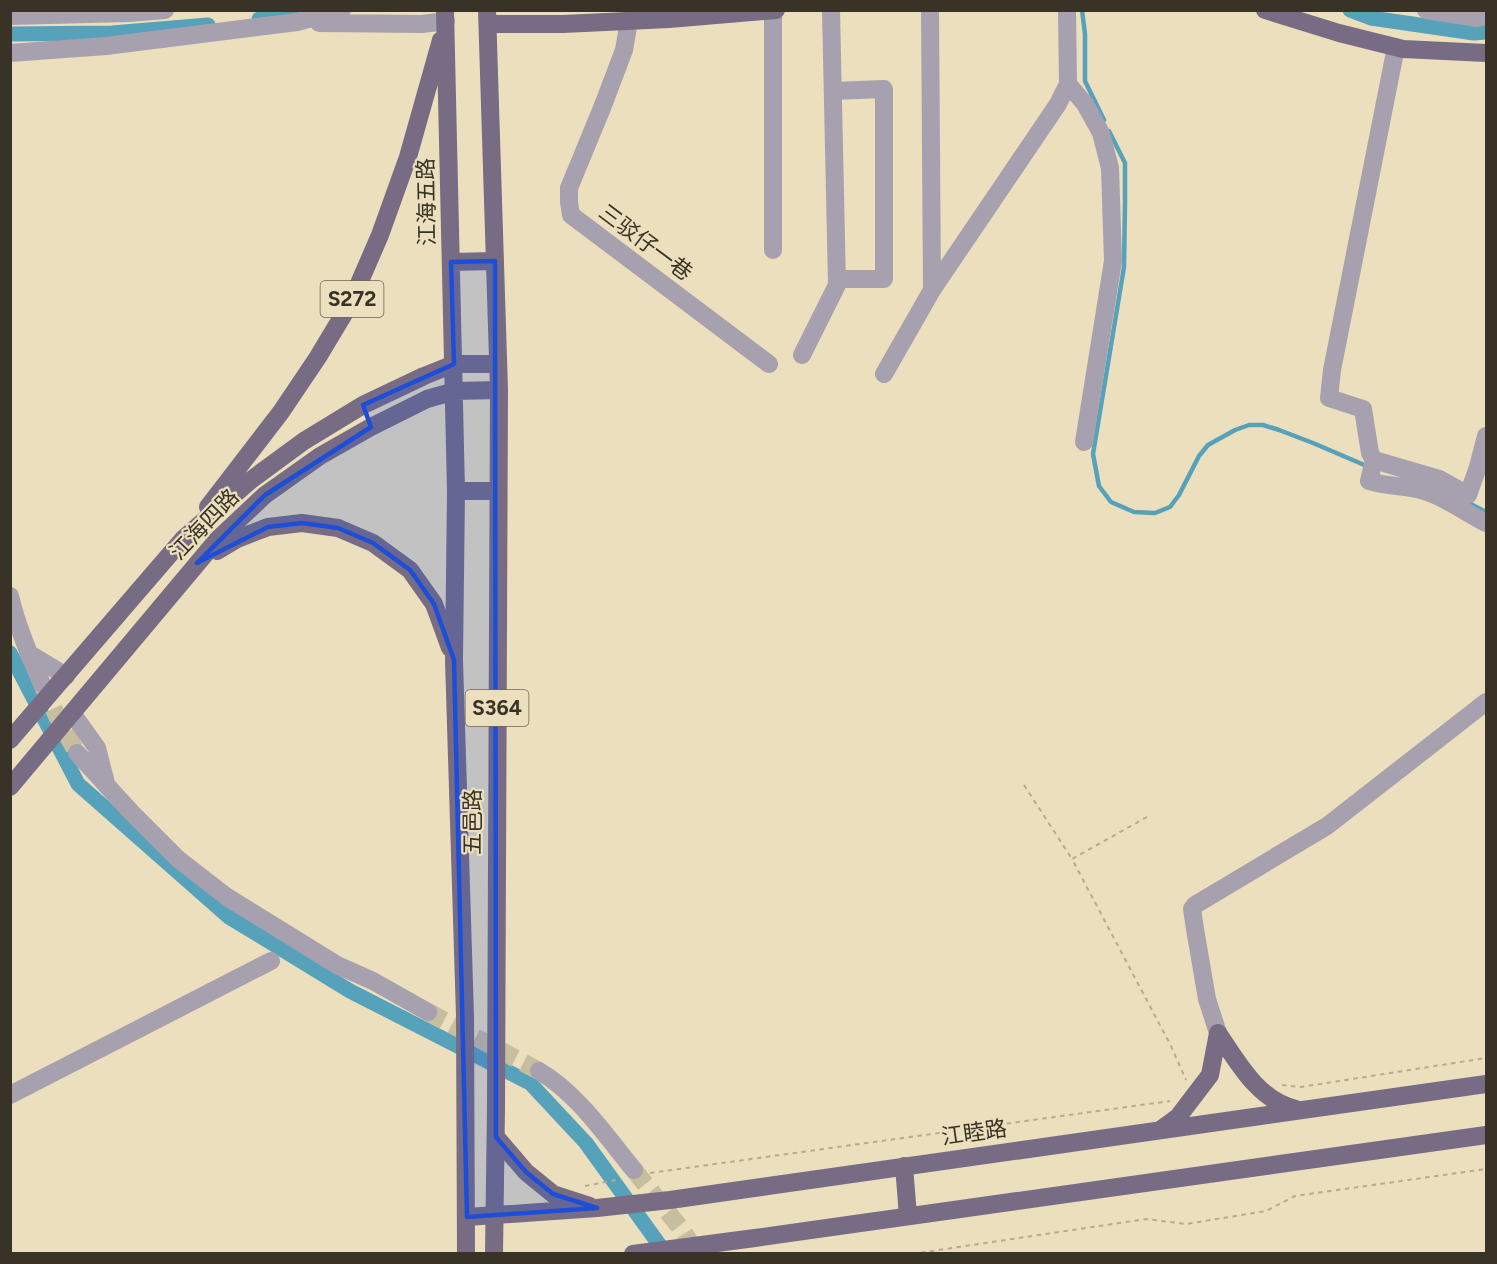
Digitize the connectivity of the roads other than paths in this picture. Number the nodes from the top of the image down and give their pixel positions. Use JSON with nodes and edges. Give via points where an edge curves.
{"nodes":[{"id":1,"x":165,"y":10,"type":"edge"},
{"id":2,"x":342,"y":10,"type":"edge"},
{"id":3,"x":831,"y":10,"type":"edge"},
{"id":4,"x":930,"y":10,"type":"edge"},
{"id":5,"x":1067,"y":10,"type":"edge"},
{"id":6,"x":1265,"y":10,"type":"edge"},
{"id":7,"x":1426,"y":10,"type":"edge"},
{"id":8,"x":748,"y":11,"type":"edge"},
{"id":9,"x":774,"y":11,"type":"edge"},
{"id":10,"x":10,"y":16,"type":"edge"},
{"id":11,"x":446,"y":16,"type":"edge"},
{"id":12,"x":487,"y":16,"type":"edge"},
{"id":13,"x":635,"y":16,"type":"edge"},
{"id":14,"x":1486,"y":16,"type":"edge"},
{"id":15,"x":297,"y":22,"type":"junction"},
{"id":16,"x":1396,"y":47,"type":"junction"},
{"id":17,"x":10,"y":53,"type":"edge"},
{"id":18,"x":1486,"y":53,"type":"edge"},
{"id":19,"x":1068,"y":84,"type":"junction"},
{"id":20,"x":833,"y":91,"type":"junction"},
{"id":21,"x":773,"y":250,"type":"dead end"},
{"id":22,"x":495,"y":261,"type":"junction"},
{"id":23,"x":452,"y":262,"type":"junction"},
{"id":24,"x":837,"y":279,"type":"junction"},
{"id":25,"x":933,"y":290,"type":"junction"},
{"id":26,"x":802,"y":355,"type":"dead end"},
{"id":27,"x":454,"y":364,"type":"junction"},
{"id":28,"x":498,"y":364,"type":"junction"},
{"id":29,"x":769,"y":364,"type":"dead end"},
{"id":30,"x":884,"y":374,"type":"dead end"},
{"id":31,"x":499,"y":390,"type":"junction"},
{"id":32,"x":454,"y":392,"type":"junction"},
{"id":33,"x":363,"y":405,"type":"junction"},
{"id":34,"x":370,"y":427,"type":"junction"},
{"id":35,"x":1486,"y":436,"type":"edge"},
{"id":36,"x":1084,"y":442,"type":"dead end"},
{"id":37,"x":1372,"y":466,"type":"junction"},
{"id":38,"x":456,"y":491,"type":"junction"},
{"id":39,"x":498,"y":491,"type":"junction"},
{"id":40,"x":1486,"y":523,"type":"edge"},
{"id":41,"x":183,"y":539,"type":"junction"},
{"id":42,"x":197,"y":563,"type":"junction"},
{"id":43,"x":10,"y":596,"type":"edge"},
{"id":44,"x":28,"y":653,"type":"junction"},
{"id":45,"x":454,"y":660,"type":"junction"},
{"id":46,"x":55,"y":682,"type":"junction"},
{"id":47,"x":1486,"y":702,"type":"edge"},
{"id":48,"x":72,"y":713,"type":"junction"},
{"id":49,"x":12,"y":738,"type":"edge"},
{"id":50,"x":77,"y":753,"type":"tunnel mouth"},
{"id":51,"x":106,"y":785,"type":"junction"},
{"id":52,"x":10,"y":787,"type":"edge"},
{"id":53,"x":271,"y":961,"type":"dead end"},
{"id":54,"x":428,"y":1012,"type":"tunnel mouth"},
{"id":55,"x":1218,"y":1033,"type":"junction"},
{"id":56,"x":539,"y":1071,"type":"tunnel mouth"},
{"id":57,"x":1486,"y":1084,"type":"edge"},
{"id":58,"x":10,"y":1095,"type":"edge"},
{"id":59,"x":1301,"y":1110,"type":"junction"},
{"id":60,"x":1160,"y":1130,"type":"junction"},
{"id":61,"x":1486,"y":1135,"type":"edge"},
{"id":62,"x":496,"y":1137,"type":"junction"},
{"id":63,"x":904,"y":1166,"type":"junction"},
{"id":64,"x":633,"y":1174,"type":"tunnel mouth"},
{"id":65,"x":597,"y":1208,"type":"junction"},
{"id":66,"x":495,"y":1216,"type":"junction"},
{"id":67,"x":908,"y":1216,"type":"junction"},
{"id":68,"x":467,"y":1217,"type":"junction"},
{"id":69,"x":466,"y":1254,"type":"edge"},
{"id":70,"x":494,"y":1254,"type":"edge"},
{"id":71,"x":633,"y":1254,"type":"edge"}],
"edges":[{"from":1,"to":10,"type":"street"},
{"from":2,"to":15,"type":"street"},
{"from":3,"to":20,"type":"street"},
{"from":4,"to":25,"type":"street"},
{"from":5,"to":19,"type":"street"},
{"from":6,"to":16,"type":"main road"},
{"from":7,"to":14,"type":"street"},
{"from":8,"to":9,"type":"main road"},
{"from":8,"to":13,"type":"main road","via":[[669,19]]},
{"from":9,"to":21,"type":"street"},
{"from":11,"to":15,"type":"street","via":[[422,24]]},
{"from":11,"to":23,"type":"main road","name":"江海五路"},
{"from":11,"to":41,"type":"main road","number":"S272","via":[[408,157],[351,302],[281,412]]},
{"from":12,"to":13,"type":"main road","via":[[563,24]]},
{"from":12,"to":22,"type":"main road"},
{"from":13,"to":29,"type":"street","name":"三驳仔一巷","via":[[569,188],[571,215]]},
{"from":15,"to":17,"type":"street","via":[[106,46]]},
{"from":16,"to":18,"type":"main road"},
{"from":16,"to":37,"type":"street","via":[[1329,398],[1363,409]]},
{"from":19,"to":25,"type":"street"},
{"from":19,"to":36,"type":"street","via":[[1101,133],[1110,168],[1113,261]]},
{"from":20,"to":24,"type":"street"},
{"from":20,"to":24,"type":"street","via":[[884,89],[884,279]]},
{"from":22,"to":23,"type":"main road"},
{"from":22,"to":28,"type":"main road"},
{"from":23,"to":27,"type":"main road","name":"江海五路"},
{"from":24,"to":26,"type":"street"},
{"from":25,"to":30,"type":"street"},
{"from":27,"to":28,"type":"main road","number":"S272"},
{"from":27,"to":32,"type":"main road","name":"江海五路"},
{"from":27,"to":33,"type":"main road","name":"江海四路","number":"S272"},
{"from":28,"to":31,"type":"main road"},
{"from":31,"to":32,"type":"main road","name":"江海四路"},
{"from":31,"to":39,"type":"main road","name":"五邑路","number":"S364"},
{"from":32,"to":34,"type":"main road","name":"江海四路","via":[[427,399]]},
{"from":32,"to":38,"type":"main road","name":"五邑路","number":"S364"},
{"from":33,"to":34,"type":"main road"},
{"from":33,"to":41,"type":"main road","name":"江海四路","number":"S272","via":[[304,441]]},
{"from":34,"to":42,"type":"main road","name":"江海四路","via":[[265,495]]},
{"from":35,"to":37,"type":"street","via":[[1468,495],[1438,479]]},
{"from":37,"to":40,"type":"street","via":[[1369,481],[1425,491]]},
{"from":38,"to":39,"type":"main road"},
{"from":38,"to":45,"type":"main road","name":"五邑路","number":"S364"},
{"from":39,"to":62,"type":"main road","name":"五邑路","number":"S364"},
{"from":41,"to":46,"type":"main road","name":"江海四路","number":"S272"},
{"from":42,"to":45,"type":"main road","via":[[237,539],[268,527],[302,523],[338,528],[373,543],[410,570],[434,603]]},
{"from":42,"to":48,"type":"main road","name":"江海四路"},
{"from":43,"to":44,"type":"street"},
{"from":44,"to":46,"type":"street"},
{"from":44,"to":46,"type":"street"},
{"from":45,"to":68,"type":"main road","name":"五邑路","number":"S364"},
{"from":46,"to":49,"type":"main road","name":"江海四路","number":"S272"},
{"from":47,"to":55,"type":"street","via":[[1327,826],[1195,905],[1194,929],[1207,999]]},
{"from":48,"to":51,"type":"street","via":[[97,748]]},
{"from":48,"to":52,"type":"main road","name":"江海四路"},
{"from":50,"to":51,"type":"street"},
{"from":51,"to":54,"type":"street","via":[[178,859],[227,897],[337,965]]},
{"from":53,"to":58,"type":"street"},
{"from":55,"to":59,"type":"main road","via":[[1243,1070],[1270,1099]]},
{"from":55,"to":60,"type":"main road","via":[[1210,1075],[1192,1093],[1178,1116]]},
{"from":56,"to":64,"type":"street","via":[[554,1079],[586,1113]]},
{"from":57,"to":59,"type":"main road","name":"江睦路"},
{"from":59,"to":60,"type":"main road","name":"江睦路"},
{"from":60,"to":63,"type":"main road","name":"江睦路"},
{"from":61,"to":67,"type":"main road"},
{"from":62,"to":65,"type":"main road","via":[[526,1172],[553,1194]]},
{"from":62,"to":66,"type":"main road","name":"五邑路","number":"S364"},
{"from":63,"to":65,"type":"main road","name":"江睦路"},
{"from":63,"to":67,"type":"main road"},
{"from":65,"to":66,"type":"main road","name":"江睦路"},
{"from":66,"to":68,"type":"main road","name":"江睦路"},
{"from":66,"to":70,"type":"main road","name":"五邑路","number":"S364"},
{"from":67,"to":71,"type":"main road"},
{"from":68,"to":69,"type":"main road","name":"五邑路","number":"S364"}]}
